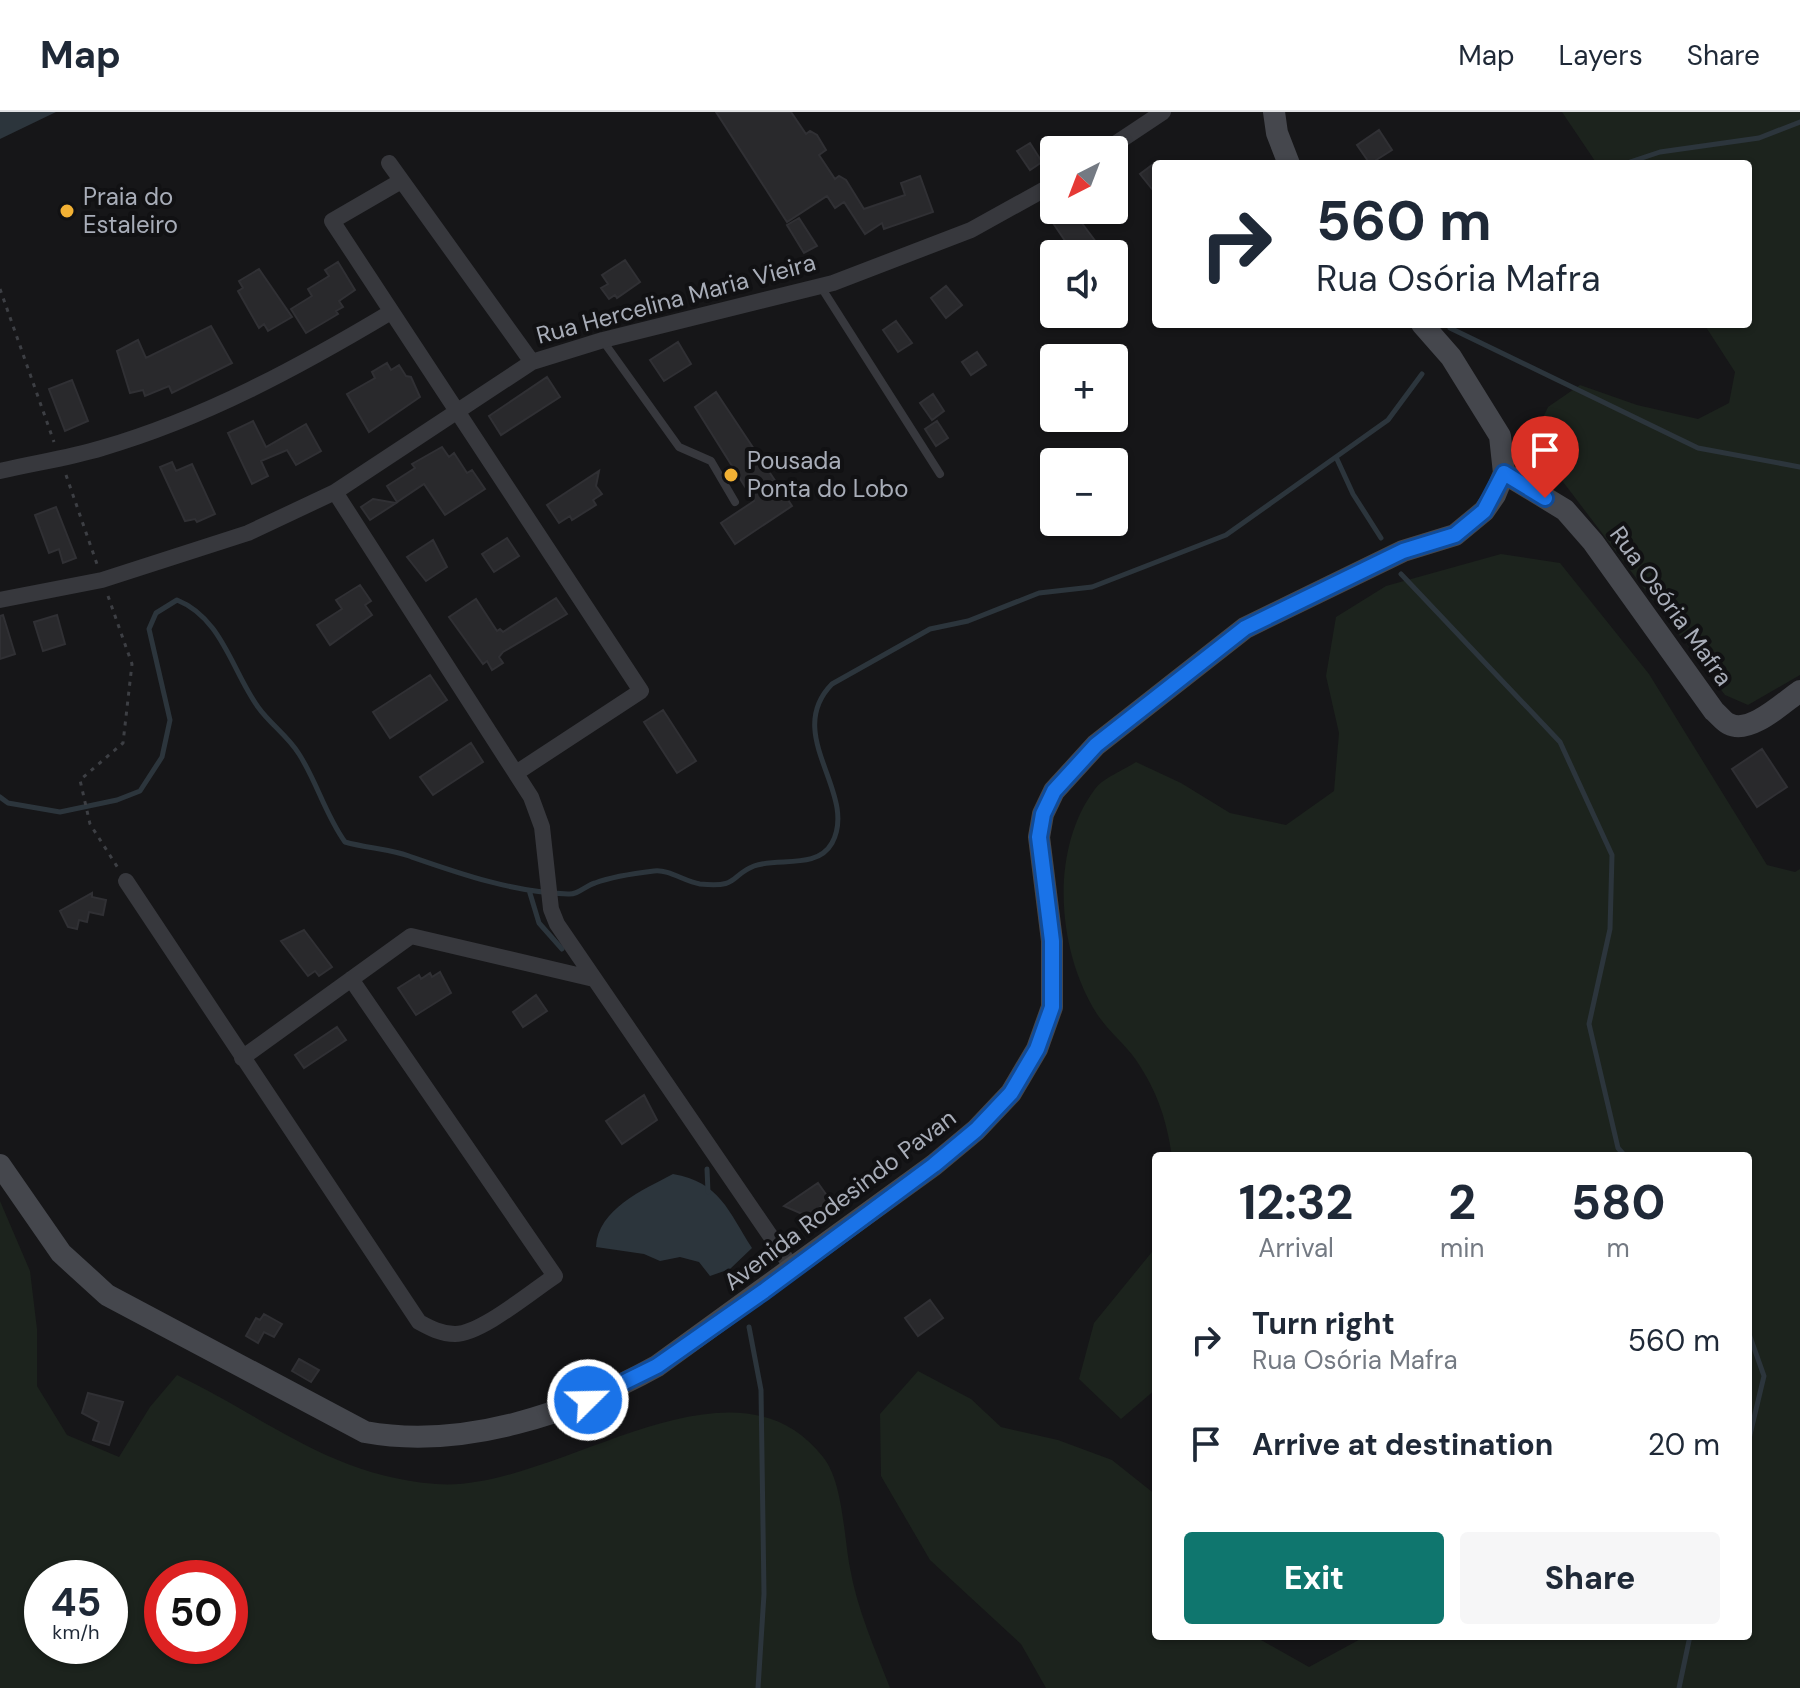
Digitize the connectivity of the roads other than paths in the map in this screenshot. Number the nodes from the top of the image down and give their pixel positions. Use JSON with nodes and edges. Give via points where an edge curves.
{"nodes":[{"id":1,"x":1163,"y":112,"type":"edge"},
{"id":2,"x":1274,"y":112,"type":"edge"},
{"id":3,"x":1127,"y":136,"type":"edge"},
{"id":4,"x":1287,"y":160,"type":"edge"},
{"id":5,"x":389,"y":163,"type":"dead end"},
{"id":6,"x":401,"y":181,"type":"junction"},
{"id":7,"x":1040,"y":192,"type":"edge"},
{"id":8,"x":821,"y":287,"type":"junction"},
{"id":9,"x":391,"y":312,"type":"junction"},
{"id":10,"x":1426,"y":328,"type":"edge"},
{"id":11,"x":603,"y":340,"type":"junction"},
{"id":12,"x":532,"y":362,"type":"junction"},
{"id":13,"x":457,"y":412,"type":"junction"},
{"id":14,"x":0,"y":471,"type":"edge"},
{"id":15,"x":1504,"y":473,"type":"junction"},
{"id":16,"x":940,"y":474,"type":"dead end"},
{"id":17,"x":335,"y":492,"type":"junction"},
{"id":18,"x":735,"y":502,"type":"dead end"},
{"id":19,"x":0,"y":600,"type":"edge"},
{"id":20,"x":1800,"y":691,"type":"edge"},
{"id":21,"x":516,"y":773,"type":"junction"},
{"id":22,"x":126,"y":881,"type":"road end"},
{"id":23,"x":351,"y":979,"type":"junction"},
{"id":24,"x":594,"y":979,"type":"junction"},
{"id":25,"x":242,"y":1058,"type":"junction"},
{"id":26,"x":0,"y":1165,"type":"edge"},
{"id":27,"x":797,"y":1266,"type":"junction"}],
"edges":[{"from":1,"to":3,"type":"street"},
{"from":2,"to":4,"type":"main road"},
{"from":5,"to":6,"type":"street","name":"Rua Hercelina Maria Vieira"},
{"from":6,"to":9,"type":"street","via":[[332,221]]},
{"from":6,"to":12,"type":"street","name":"Rua Hercelina Maria Vieira"},
{"from":7,"to":8,"type":"street","name":"Rua Hercelina Maria Vieira","via":[[971,230]]},
{"from":8,"to":11,"type":"street","name":"Rua Hercelina Maria Vieira"},
{"from":8,"to":16,"type":"lane"},
{"from":9,"to":13,"type":"street"},
{"from":9,"to":14,"type":"street","via":[[287,372],[207,410],[114,445]]},
{"from":10,"to":15,"type":"main road","via":[[1488,413],[1500,436]]},
{"from":11,"to":12,"type":"street","name":"Rua Hercelina Maria Vieira"},
{"from":11,"to":18,"type":"lane","via":[[679,447],[711,461]]},
{"from":12,"to":13,"type":"street"},
{"from":13,"to":17,"type":"street"},
{"from":13,"to":21,"type":"street","via":[[641,691]]},
{"from":15,"to":20,"type":"main road","name":"Rua Osória Mafra","via":[[1565,510],[1714,711],[1730,725],[1742,727],[1758,720]]},
{"from":15,"to":27,"type":"main road","name":"Avenida Rodesindo Pavan","via":[[1484,511],[1455,535],[1403,551],[1245,628],[1096,745],[1054,791],[1039,837],[1055,978],[1052,1007],[1037,1049],[1011,1093],[976,1130]]},
{"from":17,"to":19,"type":"street","via":[[248,533],[102,580]]},
{"from":17,"to":21,"type":"street"},
{"from":21,"to":24,"type":"street","via":[[542,827],[551,909]]},
{"from":22,"to":25,"type":"street"},
{"from":23,"to":24,"type":"street","via":[[411,936]]},
{"from":23,"to":25,"type":"street"},
{"from":23,"to":25,"type":"street","via":[[555,1276],[475,1329],[457,1335],[419,1322]]},
{"from":24,"to":27,"type":"street","via":[[756,1217]]},
{"from":26,"to":27,"type":"main road","name":"Avenida Rodesindo Pavan","via":[[61,1253],[107,1295],[365,1432],[394,1437],[434,1437],[504,1424],[613,1391],[657,1366]]}]}
